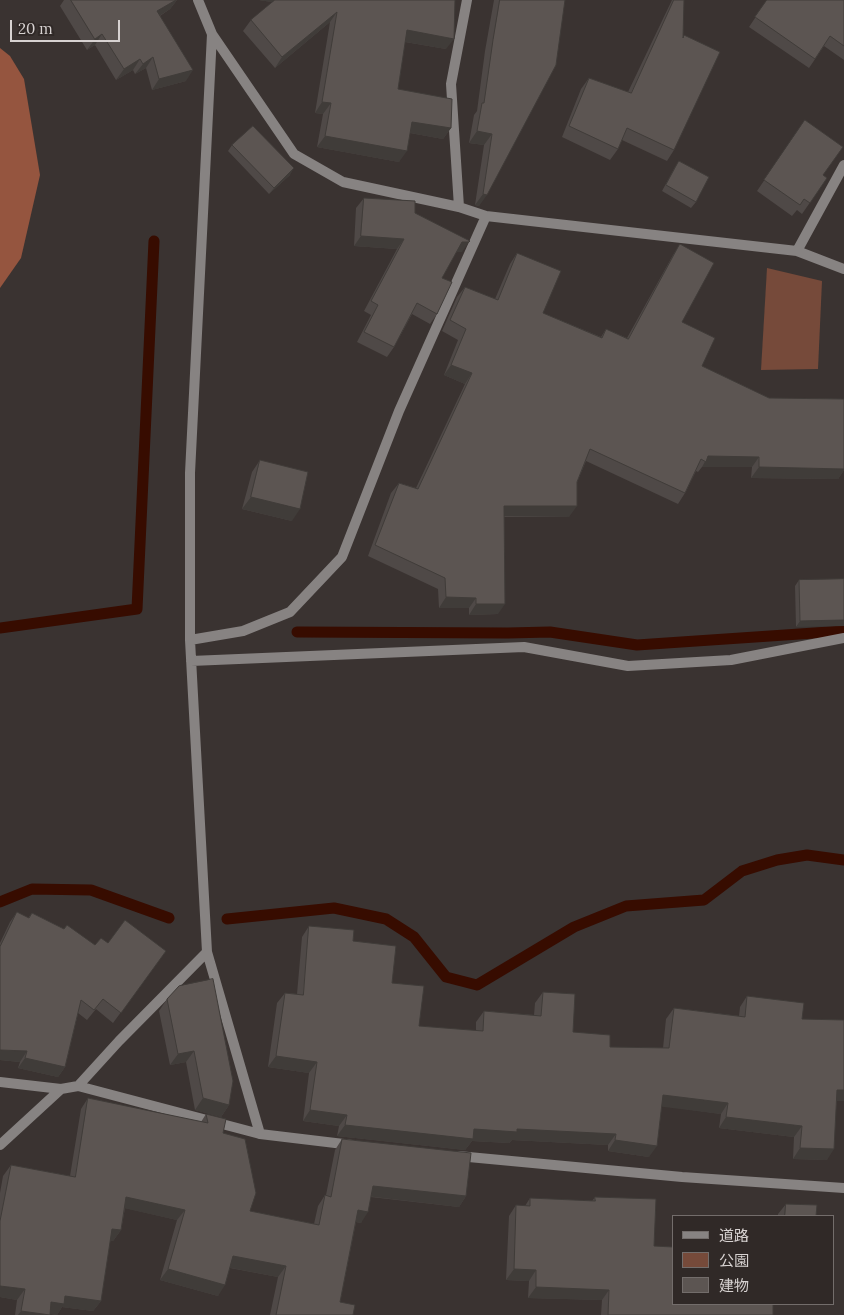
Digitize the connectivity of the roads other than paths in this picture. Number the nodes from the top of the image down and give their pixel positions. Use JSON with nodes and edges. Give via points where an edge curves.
{"nodes":[{"id":1,"x":198,"y":0,"type":"edge"},
{"id":2,"x":467,"y":0,"type":"edge"},
{"id":3,"x":212,"y":34,"type":"junction"},
{"id":4,"x":844,"y":166,"type":"edge"},
{"id":5,"x":459,"y":207,"type":"junction"},
{"id":6,"x":486,"y":216,"type":"junction"},
{"id":7,"x":797,"y":251,"type":"junction"},
{"id":8,"x":844,"y":269,"type":"edge"},
{"id":9,"x":844,"y":638,"type":"edge"},
{"id":10,"x":190,"y":640,"type":"junction"},
{"id":11,"x":192,"y":661,"type":"junction"},
{"id":12,"x":207,"y":952,"type":"junction"},
{"id":13,"x":0,"y":1082,"type":"edge"},
{"id":14,"x":78,"y":1086,"type":"junction"},
{"id":15,"x":60,"y":1089,"type":"junction"},
{"id":16,"x":260,"y":1134,"type":"junction"},
{"id":17,"x":0,"y":1145,"type":"edge"},
{"id":18,"x":358,"y":1145,"type":"edge"},
{"id":19,"x":446,"y":1155,"type":"edge"},
{"id":20,"x":844,"y":1188,"type":"edge"}],
"edges":[{"from":1,"to":3,"type":"street"},
{"from":2,"to":5,"type":"street","via":[[451,84]]},
{"from":3,"to":5,"type":"street","via":[[294,154],[344,182]]},
{"from":3,"to":10,"type":"street","via":[[190,473]]},
{"from":4,"to":7,"type":"street"},
{"from":5,"to":6,"type":"street"},
{"from":6,"to":7,"type":"street"},
{"from":6,"to":10,"type":"street","via":[[399,411],[342,557],[290,612],[243,631]]},
{"from":7,"to":8,"type":"street"},
{"from":9,"to":11,"type":"street","via":[[731,660],[628,666],[524,647]]},
{"from":10,"to":11,"type":"street"},
{"from":11,"to":12,"type":"street"},
{"from":12,"to":14,"type":"street"},
{"from":12,"to":16,"type":"street"},
{"from":13,"to":15,"type":"street"},
{"from":14,"to":15,"type":"street"},
{"from":14,"to":16,"type":"street"},
{"from":15,"to":17,"type":"street"},
{"from":16,"to":18,"type":"street"},
{"from":19,"to":20,"type":"street"}]}
